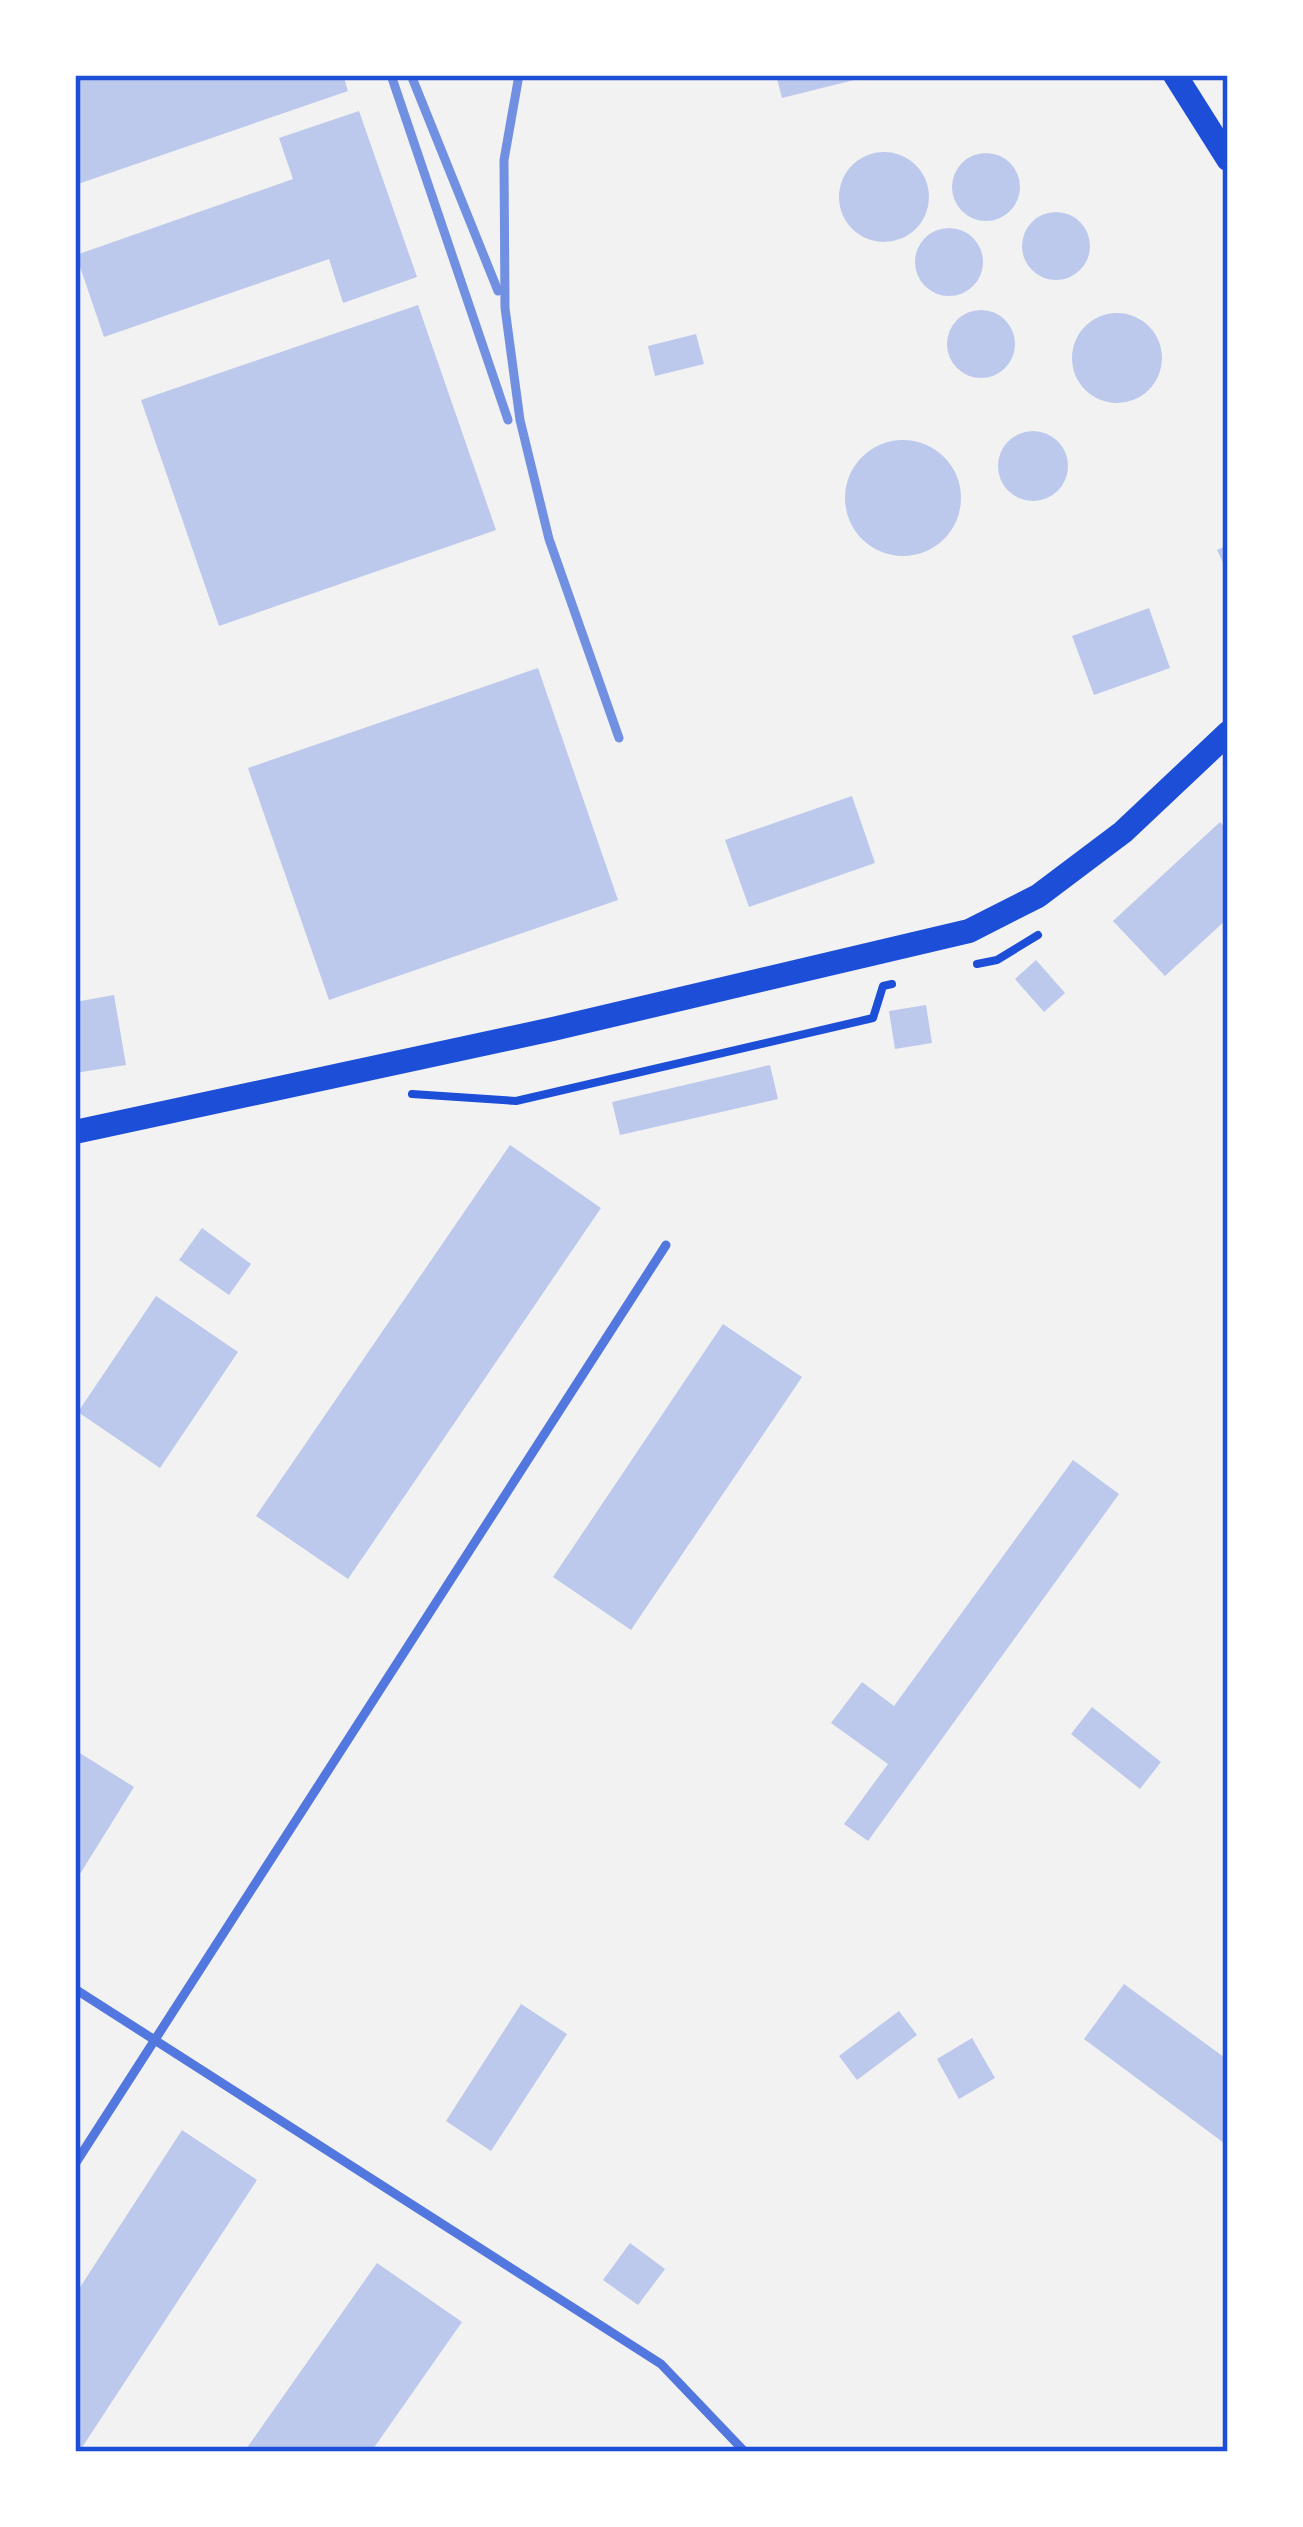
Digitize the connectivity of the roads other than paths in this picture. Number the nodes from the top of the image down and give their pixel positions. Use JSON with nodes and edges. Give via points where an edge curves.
{"nodes":[{"id":1,"x":1175,"y":75,"type":"edge"},
{"id":2,"x":1228,"y":159,"type":"edge"},
{"id":3,"x":1228,"y":733,"type":"edge"},
{"id":4,"x":75,"y":1132,"type":"edge"},
{"id":5,"x":666,"y":1245,"type":"dead end"},
{"id":6,"x":75,"y":1989,"type":"edge"},
{"id":7,"x":153,"y":2039,"type":"junction"},
{"id":8,"x":75,"y":2164,"type":"edge"},
{"id":9,"x":745,"y":2452,"type":"edge"}],
"edges":[{"from":1,"to":2,"type":"main road"},
{"from":3,"to":4,"type":"main road","via":[[1123,832],[1038,896],[969,931]]},
{"from":5,"to":7,"type":"lane"},
{"from":6,"to":7,"type":"lane"},
{"from":7,"to":8,"type":"lane"},
{"from":7,"to":9,"type":"lane","via":[[662,2364]]}]}
